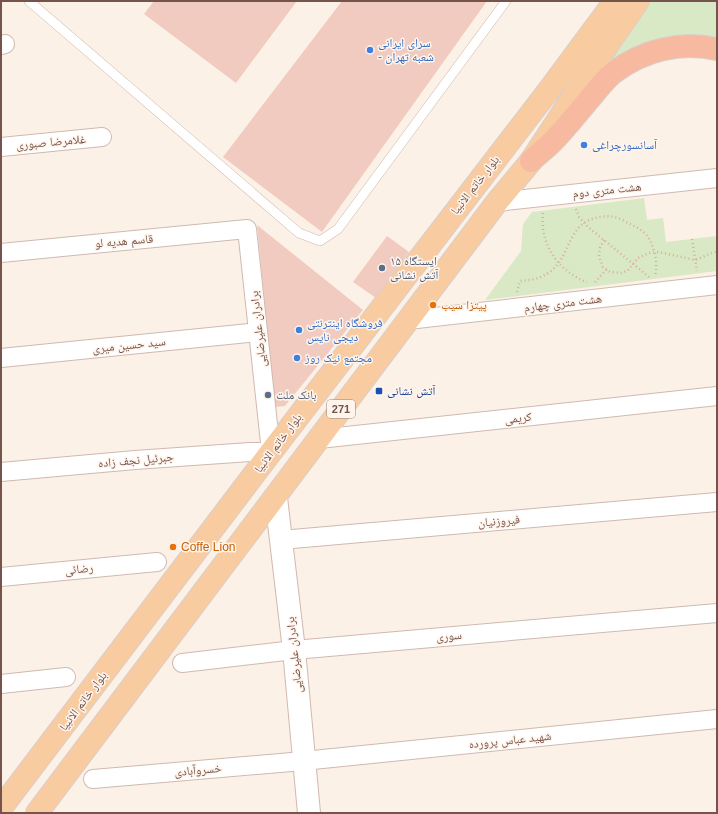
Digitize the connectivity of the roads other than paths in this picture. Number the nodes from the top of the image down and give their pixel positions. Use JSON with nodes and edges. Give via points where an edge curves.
{"nodes":[{"id":1,"x":29,"y":1,"type":"edge"},
{"id":2,"x":506,"y":1,"type":"edge"},
{"id":3,"x":614,"y":1,"type":"edge"},
{"id":4,"x":638,"y":1,"type":"edge"},
{"id":5,"x":717,"y":49,"type":"edge"},
{"id":6,"x":102,"y":138,"type":"dead end"},
{"id":7,"x":1,"y":146,"type":"edge"},
{"id":8,"x":531,"y":161,"type":"junction"},
{"id":9,"x":717,"y":178,"type":"edge"},
{"id":10,"x":497,"y":202,"type":"junction"},
{"id":11,"x":247,"y":229,"type":"joint"},
{"id":12,"x":1,"y":253,"type":"edge"},
{"id":13,"x":708,"y":286,"type":"edge"},
{"id":14,"x":408,"y":320,"type":"junction"},
{"id":15,"x":258,"y":332,"type":"junction"},
{"id":16,"x":1,"y":358,"type":"edge"},
{"id":17,"x":717,"y":396,"type":"edge"},
{"id":18,"x":319,"y":439,"type":"junction"},
{"id":19,"x":271,"y":452,"type":"junction"},
{"id":20,"x":1,"y":472,"type":"edge"},
{"id":21,"x":276,"y":498,"type":"junction"},
{"id":22,"x":717,"y":502,"type":"edge"},
{"id":23,"x":281,"y":540,"type":"junction"},
{"id":24,"x":157,"y":562,"type":"dead end"},
{"id":25,"x":1,"y":577,"type":"edge"},
{"id":26,"x":717,"y":613,"type":"edge"},
{"id":27,"x":294,"y":650,"type":"junction"},
{"id":28,"x":182,"y":663,"type":"dead end"},
{"id":29,"x":66,"y":677,"type":"dead end"},
{"id":30,"x":1,"y":684,"type":"edge"},
{"id":31,"x":717,"y":719,"type":"edge"},
{"id":32,"x":304,"y":761,"type":"junction"},
{"id":33,"x":93,"y":779,"type":"dead end"},
{"id":34,"x":1,"y":808,"type":"edge"},
{"id":35,"x":37,"y":813,"type":"edge"},
{"id":36,"x":309,"y":813,"type":"edge"}],
"edges":[{"from":1,"to":2,"type":"lane","via":[[298,233],[320,241],[338,230]]},
{"from":3,"to":19,"type":"main road","name":"بلوار خاتم الانبیا","number":"271"},
{"from":4,"to":8,"type":"main road","number":"271"},
{"from":5,"to":8,"type":"highway","via":[[671,47],[654,51],[626,64],[612,74],[552,142]]},
{"from":6,"to":7,"type":"street","name":"غلامرضا صبوری"},
{"from":8,"to":10,"type":"main road","number":"271"},
{"from":9,"to":10,"type":"street","name":"هشت متری دوم"},
{"from":10,"to":14,"type":"main road","number":"271"},
{"from":11,"to":12,"type":"street","name":"قاسم هدیه لو"},
{"from":11,"to":15,"type":"street","name":"برادران علیرضایی"},
{"from":13,"to":14,"type":"street","name":"هشت متری چهارم"},
{"from":14,"to":18,"type":"main road","number":"271"},
{"from":15,"to":16,"type":"street","name":"سید حسین میری"},
{"from":15,"to":19,"type":"street","name":"برادران علیرضایی"},
{"from":17,"to":18,"type":"street","name":"کریمی"},
{"from":18,"to":21,"type":"main road","number":"271"},
{"from":19,"to":20,"type":"street","name":"جبرئیل نجف زاده","via":[[135,460]]},
{"from":19,"to":21,"type":"main road"},
{"from":19,"to":34,"type":"main road","name":"بلوار خاتم الانبیا","number":"271"},
{"from":21,"to":23,"type":"main road","name":"برادران علیرضایی"},
{"from":21,"to":35,"type":"main road","number":"271"},
{"from":22,"to":23,"type":"street","name":"فیروزنیان"},
{"from":23,"to":27,"type":"main road","name":"برادران علیرضایی"},
{"from":24,"to":25,"type":"street","name":"رضائی"},
{"from":26,"to":27,"type":"street","name":"سوری"},
{"from":27,"to":28,"type":"street","name":"سوری"},
{"from":27,"to":32,"type":"main road","name":"برادران علیرضایی"},
{"from":29,"to":30,"type":"street"},
{"from":31,"to":32,"type":"street","name":"شهید عباس پرورده"},
{"from":32,"to":33,"type":"street","name":"خسروآبادی"},
{"from":32,"to":36,"type":"main road","name":"برادران علیرضایی"}]}
